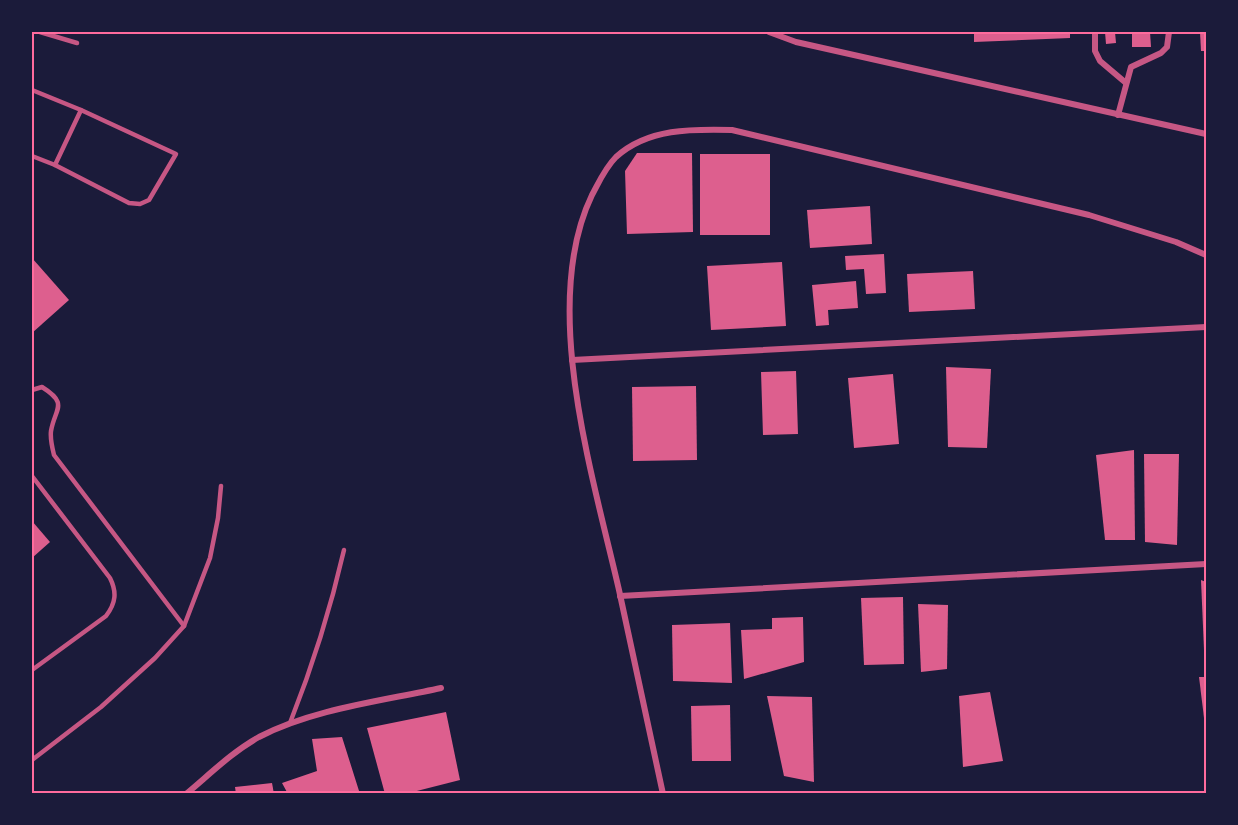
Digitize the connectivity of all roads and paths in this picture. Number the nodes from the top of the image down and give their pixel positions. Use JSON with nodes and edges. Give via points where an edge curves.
{"nodes":[{"id":1,"x":40,"y":32,"type":"edge"},
{"id":2,"x":769,"y":32,"type":"edge"},
{"id":3,"x":1095,"y":32,"type":"edge"},
{"id":4,"x":1169,"y":32,"type":"edge"},
{"id":5,"x":778,"y":33,"type":"edge"},
{"id":6,"x":77,"y":43,"type":"dead end"},
{"id":7,"x":1126,"y":83,"type":"junction"},
{"id":8,"x":32,"y":90,"type":"edge"},
{"id":9,"x":81,"y":110,"type":"junction"},
{"id":10,"x":1118,"y":115,"type":"junction"},
{"id":11,"x":1206,"y":134,"type":"edge"},
{"id":12,"x":32,"y":156,"type":"edge"},
{"id":13,"x":55,"y":165,"type":"junction"},
{"id":14,"x":1206,"y":255,"type":"edge"},
{"id":15,"x":1206,"y":327,"type":"edge"},
{"id":16,"x":572,"y":360,"type":"junction"},
{"id":17,"x":32,"y":390,"type":"edge"},
{"id":18,"x":32,"y":476,"type":"edge"},
{"id":19,"x":221,"y":486,"type":"dead end"},
{"id":20,"x":344,"y":550,"type":"dead end"},
{"id":21,"x":1206,"y":564,"type":"edge"},
{"id":22,"x":620,"y":596,"type":"junction"},
{"id":23,"x":184,"y":626,"type":"junction"},
{"id":24,"x":32,"y":670,"type":"edge"},
{"id":25,"x":441,"y":688,"type":"dead end"},
{"id":26,"x":290,"y":723,"type":"junction"},
{"id":27,"x":32,"y":760,"type":"edge"},
{"id":28,"x":186,"y":794,"type":"edge"},
{"id":29,"x":663,"y":794,"type":"edge"}],
"edges":[{"from":1,"to":6,"type":"lane"},
{"from":2,"to":5,"type":"street"},
{"from":3,"to":7,"type":"street","via":[[1095,51],[1100,60]]},
{"from":4,"to":7,"type":"street","via":[[1167,47],[1131,67]]},
{"from":5,"to":10,"type":"street","via":[[796,42]]},
{"from":7,"to":10,"type":"street"},
{"from":8,"to":9,"type":"lane"},
{"from":9,"to":13,"type":"lane"},
{"from":9,"to":13,"type":"lane","via":[[176,154],[149,200],[140,204]]},
{"from":10,"to":11,"type":"street"},
{"from":12,"to":13,"type":"lane"},
{"from":14,"to":16,"type":"street","via":[[1089,215],[732,130],[690,129],[654,135],[626,149],[601,177],[579,229],[574,256]]},
{"from":15,"to":16,"type":"street"},
{"from":16,"to":22,"type":"street","via":[[584,438]]},
{"from":17,"to":23,"type":"lane","via":[[42,387],[58,402],[51,430],[54,455]]},
{"from":18,"to":24,"type":"lane","via":[[110,578],[116,596],[106,616]]},
{"from":19,"to":23,"type":"lane","via":[[210,558]]},
{"from":20,"to":26,"type":"lane","via":[[312,667]]},
{"from":21,"to":22,"type":"street"},
{"from":22,"to":29,"type":"street"},
{"from":23,"to":27,"type":"lane","via":[[101,707]]},
{"from":25,"to":26,"type":"street"},
{"from":26,"to":28,"type":"street","via":[[230,756]]}]}
